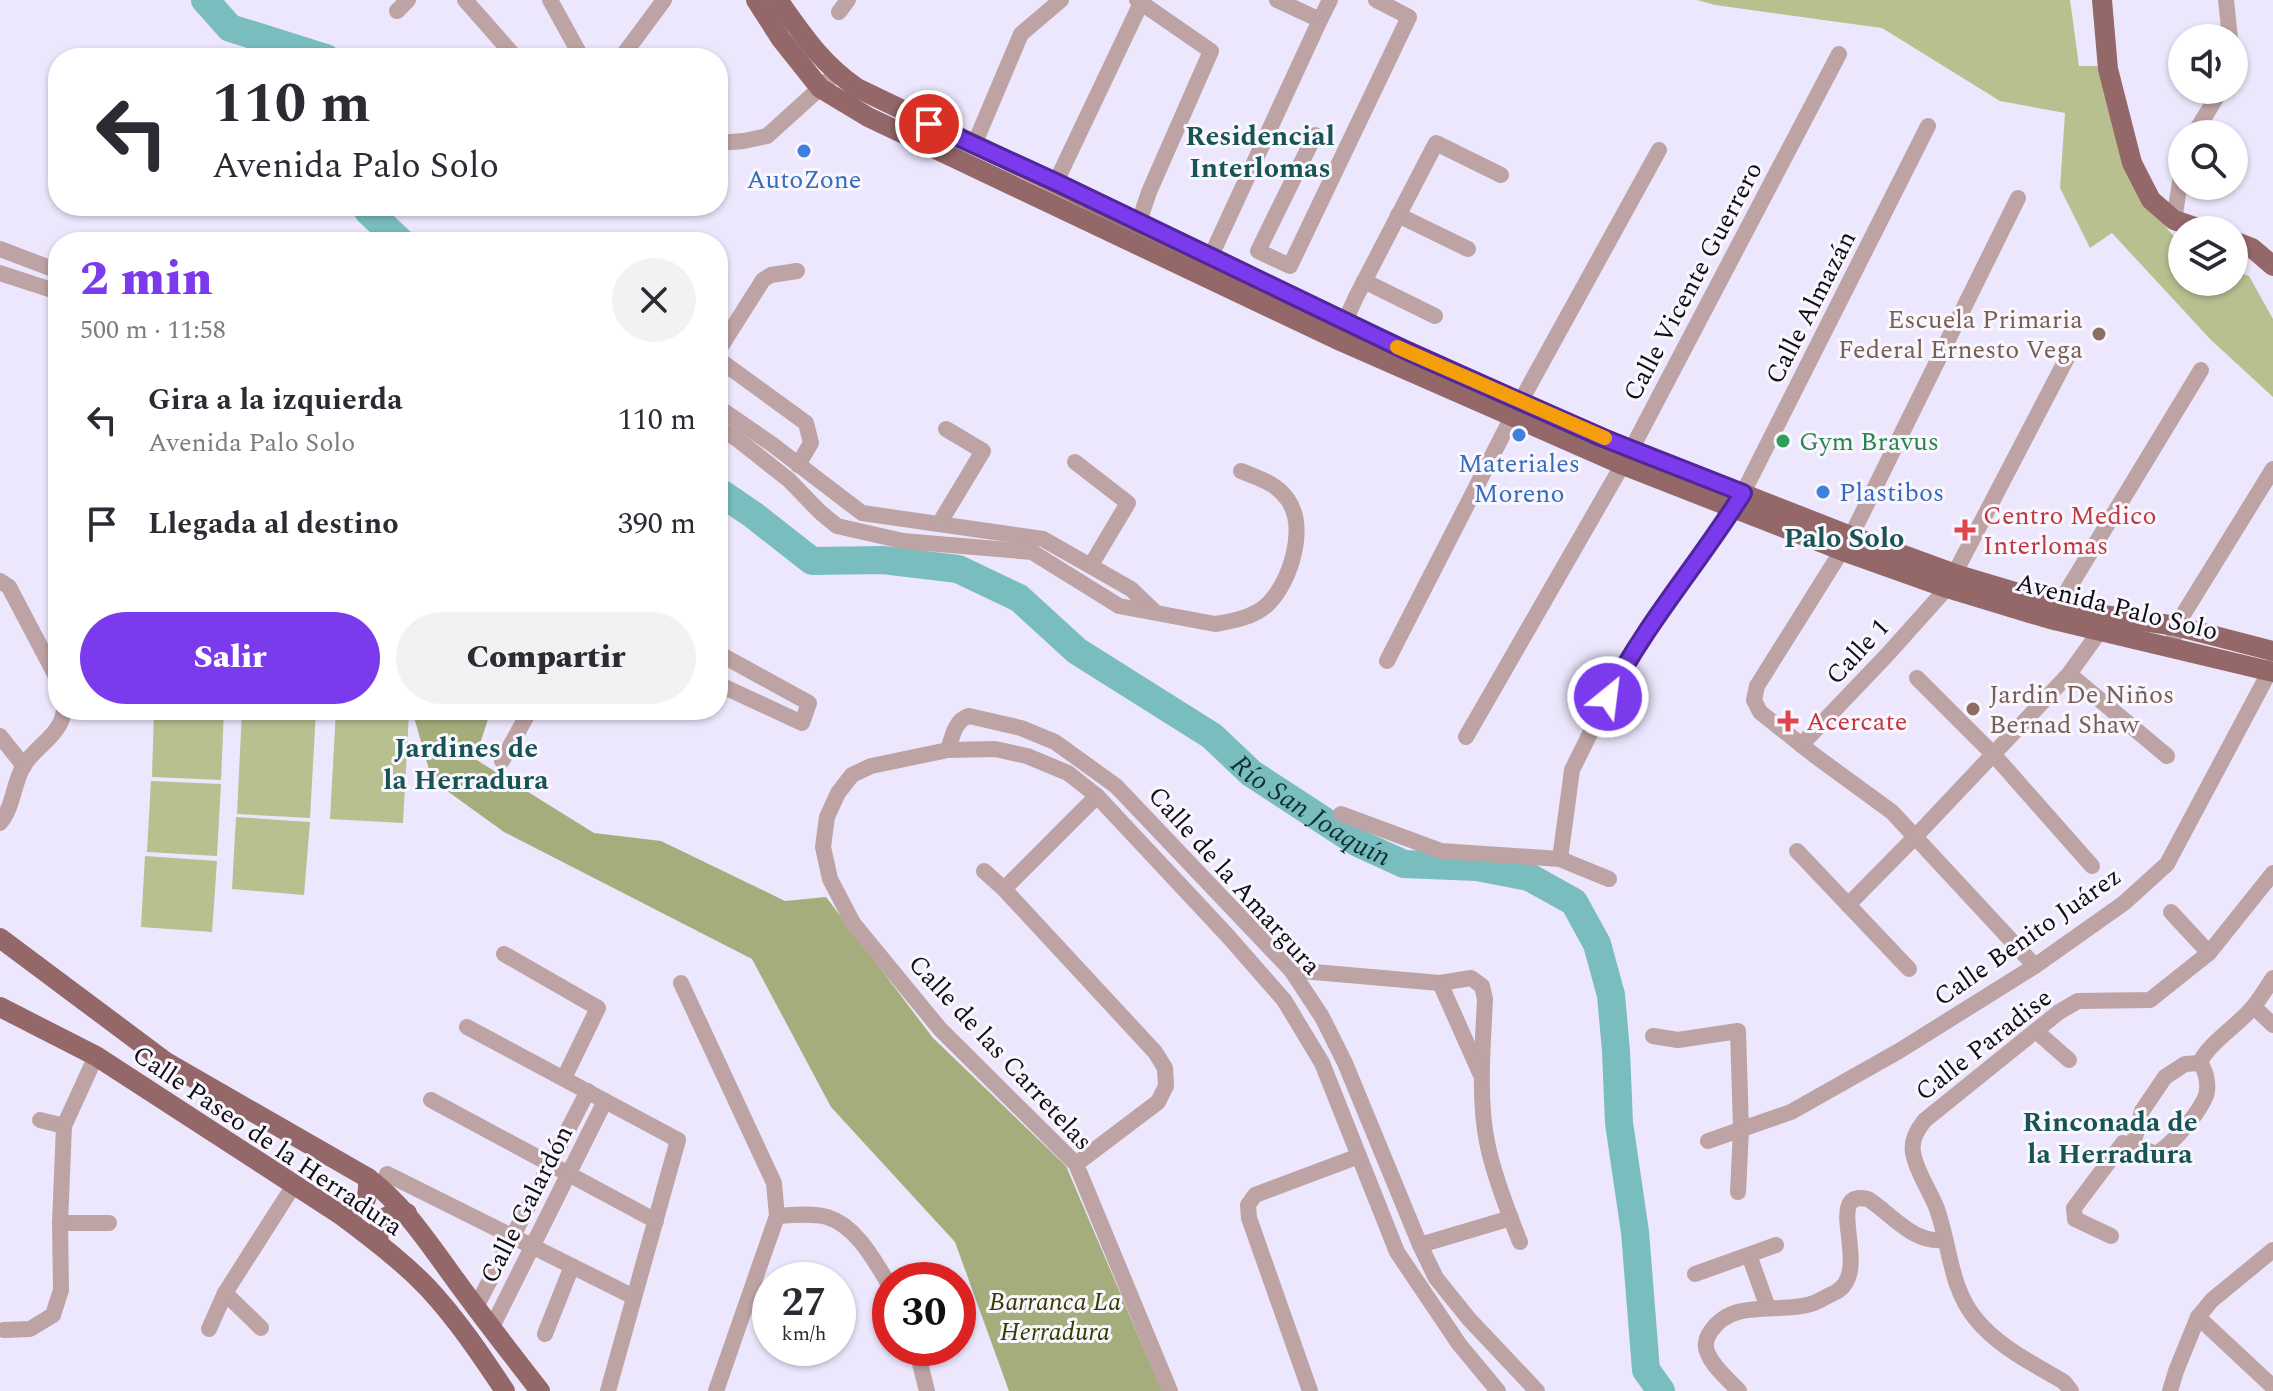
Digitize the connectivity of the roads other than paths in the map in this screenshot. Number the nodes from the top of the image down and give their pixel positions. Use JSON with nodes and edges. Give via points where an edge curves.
{"nodes":[{"id":1,"x":465,"y":0,"type":"edge"},
{"id":2,"x":550,"y":0,"type":"edge"},
{"id":3,"x":664,"y":0,"type":"edge"},
{"id":4,"x":756,"y":0,"type":"edge"},
{"id":5,"x":778,"y":0,"type":"edge"},
{"id":6,"x":1061,"y":0,"type":"edge"},
{"id":7,"x":1277,"y":0,"type":"edge"},
{"id":8,"x":1330,"y":0,"type":"edge"},
{"id":9,"x":1376,"y":0,"type":"edge"},
{"id":10,"x":2102,"y":0,"type":"edge"},
{"id":11,"x":2226,"y":0,"type":"edge"},
{"id":12,"x":1139,"y":2,"type":"edge"},
{"id":13,"x":1320,"y":20,"type":"junction"},
{"id":14,"x":2229,"y":24,"type":"edge"},
{"id":15,"x":507,"y":48,"type":"edge"},
{"id":16,"x":576,"y":48,"type":"edge"},
{"id":17,"x":628,"y":48,"type":"edge"},
{"id":18,"x":1839,"y":54,"type":"dead end"},
{"id":19,"x":836,"y":73,"type":"junction"},
{"id":20,"x":820,"y":88,"type":"junction"},
{"id":21,"x":1928,"y":126,"type":"dead end"},
{"id":22,"x":1315,"y":135,"type":"dead end"},
{"id":23,"x":728,"y":142,"type":"edge"},
{"id":24,"x":974,"y":145,"type":"junction"},
{"id":25,"x":1659,"y":150,"type":"dead end"},
{"id":26,"x":1501,"y":175,"type":"dead end"},
{"id":27,"x":1056,"y":182,"type":"junction"},
{"id":28,"x":2018,"y":198,"type":"dead end"},
{"id":29,"x":1398,"y":215,"type":"junction"},
{"id":30,"x":2169,"y":216,"type":"edge"},
{"id":31,"x":1139,"y":222,"type":"junction"},
{"id":32,"x":2248,"y":246,"type":"edge"},
{"id":33,"x":0,"y":249,"type":"edge"},
{"id":34,"x":1468,"y":249,"type":"dead end"},
{"id":35,"x":1210,"y":258,"type":"junction"},
{"id":36,"x":1277,"y":260,"type":"junction"},
{"id":37,"x":2273,"y":266,"type":"edge"},
{"id":38,"x":48,"y":267,"type":"edge"},
{"id":39,"x":797,"y":271,"type":"dead end"},
{"id":40,"x":0,"y":273,"type":"edge"},
{"id":41,"x":1364,"y":281,"type":"junction"},
{"id":42,"x":1267,"y":285,"type":"junction"},
{"id":43,"x":48,"y":289,"type":"edge"},
{"id":44,"x":1435,"y":316,"type":"dead end"},
{"id":45,"x":1340,"y":331,"type":"junction"},
{"id":46,"x":728,"y":335,"type":"edge"},
{"id":47,"x":2068,"y":356,"type":"dead end"},
{"id":48,"x":728,"y":366,"type":"edge"},
{"id":49,"x":2201,"y":370,"type":"dead end"},
{"id":50,"x":1516,"y":410,"type":"junction"},
{"id":51,"x":728,"y":414,"type":"edge"},
{"id":52,"x":946,"y":429,"type":"dead end"},
{"id":53,"x":728,"y":433,"type":"edge"},
{"id":54,"x":1627,"y":457,"type":"junction"},
{"id":55,"x":1075,"y":462,"type":"dead end"},
{"id":56,"x":798,"y":465,"type":"junction"},
{"id":57,"x":2273,"y":469,"type":"edge"},
{"id":58,"x":1241,"y":471,"type":"dead end"},
{"id":59,"x":836,"y":495,"type":"junction"},
{"id":60,"x":1738,"y":501,"type":"junction"},
{"id":61,"x":820,"y":512,"type":"junction"},
{"id":62,"x":939,"y":524,"type":"junction"},
{"id":63,"x":1847,"y":544,"type":"junction"},
{"id":64,"x":1091,"y":565,"type":"junction"},
{"id":65,"x":0,"y":581,"type":"edge"},
{"id":66,"x":1951,"y":581,"type":"junction"},
{"id":67,"x":1154,"y":611,"type":"junction"},
{"id":68,"x":2054,"y":612,"type":"junction"},
{"id":69,"x":2105,"y":623,"type":"junction"},
{"id":70,"x":2176,"y":626,"type":"junction"},
{"id":71,"x":2172,"y":647,"type":"junction"},
{"id":72,"x":728,"y":658,"type":"edge"},
{"id":73,"x":48,"y":661,"type":"edge"},
{"id":74,"x":1387,"y":661,"type":"dead end"},
{"id":75,"x":2272,"y":665,"type":"edge"},
{"id":76,"x":2069,"y":674,"type":"junction"},
{"id":77,"x":1917,"y":678,"type":"dead end"},
{"id":78,"x":728,"y":689,"type":"edge"},
{"id":79,"x":63,"y":720,"type":"edge"},
{"id":80,"x":525,"y":720,"type":"edge"},
{"id":81,"x":0,"y":736,"type":"edge"},
{"id":82,"x":1466,"y":737,"type":"dead end"},
{"id":83,"x":1801,"y":745,"type":"junction"},
{"id":84,"x":948,"y":750,"type":"junction"},
{"id":85,"x":1993,"y":754,"type":"junction"},
{"id":86,"x":2167,"y":756,"type":"dead end"},
{"id":87,"x":502,"y":761,"type":"dead end"},
{"id":88,"x":24,"y":766,"type":"junction"},
{"id":89,"x":871,"y":766,"type":"joint"},
{"id":90,"x":1097,"y":796,"type":"junction"},
{"id":91,"x":1341,"y":814,"type":"dead end"},
{"id":92,"x":0,"y":823,"type":"edge"},
{"id":93,"x":1915,"y":837,"type":"junction"},
{"id":94,"x":1797,"y":851,"type":"dead end"},
{"id":95,"x":1560,"y":859,"type":"junction"},
{"id":96,"x":2092,"y":866,"type":"dead end"},
{"id":97,"x":984,"y":871,"type":"dead end"},
{"id":98,"x":2273,"y":873,"type":"edge"},
{"id":99,"x":1609,"y":879,"type":"dead end"},
{"id":100,"x":1004,"y":889,"type":"junction"},
{"id":101,"x":1848,"y":905,"type":"junction"},
{"id":102,"x":2171,"y":912,"type":"dead end"},
{"id":103,"x":0,"y":938,"type":"edge"},
{"id":104,"x":2209,"y":953,"type":"junction"},
{"id":105,"x":504,"y":954,"type":"dead end"},
{"id":106,"x":10,"y":955,"type":"edge"},
{"id":107,"x":2035,"y":966,"type":"junction"},
{"id":108,"x":1909,"y":969,"type":"dead end"},
{"id":109,"x":1291,"y":970,"type":"junction"},
{"id":110,"x":2273,"y":978,"type":"edge"},
{"id":111,"x":681,"y":983,"type":"dead end"},
{"id":112,"x":1440,"y":983,"type":"junction"},
{"id":113,"x":0,"y":1007,"type":"edge"},
{"id":114,"x":2254,"y":1007,"type":"junction"},
{"id":115,"x":2273,"y":1025,"type":"edge"},
{"id":116,"x":467,"y":1027,"type":"dead end"},
{"id":117,"x":2036,"y":1031,"type":"junction"},
{"id":118,"x":1653,"y":1036,"type":"dead end"},
{"id":119,"x":96,"y":1056,"type":"junction"},
{"id":120,"x":2069,"y":1060,"type":"dead end"},
{"id":121,"x":2200,"y":1063,"type":"junction"},
{"id":122,"x":1482,"y":1076,"type":"junction"},
{"id":123,"x":564,"y":1078,"type":"junction"},
{"id":124,"x":588,"y":1091,"type":"junction"},
{"id":125,"x":431,"y":1100,"type":"dead end"},
{"id":126,"x":605,"y":1101,"type":"junction"},
{"id":127,"x":40,"y":1120,"type":"dead end"},
{"id":128,"x":64,"y":1126,"type":"junction"},
{"id":129,"x":1741,"y":1130,"type":"junction"},
{"id":130,"x":1708,"y":1141,"type":"dead end"},
{"id":131,"x":2133,"y":1145,"type":"junction"},
{"id":132,"x":1359,"y":1156,"type":"junction"},
{"id":133,"x":550,"y":1164,"type":"junction"},
{"id":134,"x":1076,"y":1164,"type":"junction"},
{"id":135,"x":568,"y":1174,"type":"junction"},
{"id":136,"x":377,"y":1176,"type":"junction"},
{"id":137,"x":294,"y":1185,"type":"junction"},
{"id":138,"x":1738,"y":1192,"type":"dead end"},
{"id":139,"x":407,"y":1213,"type":"junction"},
{"id":140,"x":341,"y":1215,"type":"junction"},
{"id":141,"x":777,"y":1216,"type":"junction"},
{"id":142,"x":1511,"y":1218,"type":"junction"},
{"id":143,"x":656,"y":1221,"type":"junction"},
{"id":144,"x":60,"y":1223,"type":"junction"},
{"id":145,"x":109,"y":1223,"type":"dead end"},
{"id":146,"x":2111,"y":1236,"type":"dead end"},
{"id":147,"x":513,"y":1237,"type":"junction"},
{"id":148,"x":1945,"y":1240,"type":"junction"},
{"id":149,"x":1520,"y":1242,"type":"dead end"},
{"id":150,"x":379,"y":1244,"type":"junction"},
{"id":151,"x":1420,"y":1245,"type":"junction"},
{"id":152,"x":1776,"y":1245,"type":"dead end"},
{"id":153,"x":532,"y":1246,"type":"junction"},
{"id":154,"x":2273,"y":1250,"type":"edge"},
{"id":155,"x":1749,"y":1255,"type":"junction"},
{"id":156,"x":875,"y":1262,"type":"edge"},
{"id":157,"x":572,"y":1266,"type":"junction"},
{"id":158,"x":1695,"y":1274,"type":"dead end"},
{"id":159,"x":225,"y":1293,"type":"junction"},
{"id":160,"x":634,"y":1297,"type":"junction"},
{"id":161,"x":476,"y":1307,"type":"junction"},
{"id":162,"x":1768,"y":1308,"type":"junction"},
{"id":163,"x":2198,"y":1317,"type":"junction"},
{"id":164,"x":261,"y":1328,"type":"dead end"},
{"id":165,"x":209,"y":1329,"type":"dead end"},
{"id":166,"x":491,"y":1329,"type":"junction"},
{"id":167,"x":4,"y":1330,"type":"dead end"},
{"id":168,"x":545,"y":1334,"type":"dead end"},
{"id":169,"x":921,"y":1366,"type":"edge"},
{"id":170,"x":1304,"y":1374,"type":"junction"},
{"id":171,"x":2068,"y":1387,"type":"edge"},
{"id":172,"x":2273,"y":1387,"type":"edge"},
{"id":173,"x":505,"y":1391,"type":"edge"},
{"id":174,"x":540,"y":1391,"type":"edge"},
{"id":175,"x":608,"y":1391,"type":"edge"},
{"id":176,"x":716,"y":1391,"type":"edge"},
{"id":177,"x":927,"y":1391,"type":"edge"},
{"id":178,"x":1170,"y":1391,"type":"edge"},
{"id":179,"x":1310,"y":1391,"type":"edge"},
{"id":180,"x":1320,"y":1391,"type":"edge"},
{"id":181,"x":1498,"y":1391,"type":"edge"},
{"id":182,"x":1537,"y":1391,"type":"edge"},
{"id":183,"x":1739,"y":1391,"type":"edge"},
{"id":184,"x":2170,"y":1391,"type":"edge"}],
"edges":[{"from":1,"to":15,"type":"street"},
{"from":2,"to":16,"type":"street"},
{"from":3,"to":17,"type":"street"},
{"from":4,"to":20,"type":"main road","name":"Avenida Palo Solo"},
{"from":5,"to":19,"type":"main road","name":"Avenida Palo Solo"},
{"from":6,"to":24,"type":"street","via":[[1021,34]]},
{"from":7,"to":13,"type":"street"},
{"from":8,"to":13,"type":"street"},
{"from":9,"to":36,"type":"street","via":[[1409,17],[1290,266]]},
{"from":10,"to":30,"type":"main road","via":[[2108,69],[2132,163],[2151,200]]},
{"from":11,"to":14,"type":"street"},
{"from":12,"to":27,"type":"street"},
{"from":12,"to":31,"type":"street","via":[[1211,51]]},
{"from":13,"to":35,"type":"street"},
{"from":18,"to":54,"type":"street","name":"Calle Vicente Guerrero"},
{"from":19,"to":20,"type":"street"},
{"from":19,"to":24,"type":"main road","name":"Avenida Palo Solo","via":[[884,103]]},
{"from":20,"to":23,"type":"street","via":[[767,136]]},
{"from":20,"to":45,"type":"main road","name":"Avenida Palo Solo","via":[[868,117]]},
{"from":21,"to":60,"type":"street","name":"Calle Almazán"},
{"from":22,"to":36,"type":"street","via":[[1258,251]]},
{"from":24,"to":27,"type":"main road","name":"Avenida Palo Solo"},
{"from":25,"to":50,"type":"street"},
{"from":26,"to":29,"type":"street","via":[[1436,143]]},
{"from":27,"to":31,"type":"main road","name":"Avenida Palo Solo"},
{"from":28,"to":63,"type":"street"},
{"from":29,"to":34,"type":"street"},
{"from":29,"to":41,"type":"street"},
{"from":31,"to":35,"type":"main road","name":"Avenida Palo Solo"},
{"from":32,"to":37,"type":"main road"},
{"from":33,"to":38,"type":"street"},
{"from":35,"to":42,"type":"main road","name":"Avenida Palo Solo"},
{"from":36,"to":42,"type":"street"},
{"from":39,"to":46,"type":"street","via":[[763,280]]},
{"from":40,"to":43,"type":"street"},
{"from":41,"to":44,"type":"street"},
{"from":41,"to":45,"type":"street"},
{"from":42,"to":45,"type":"main road","name":"Avenida Palo Solo"},
{"from":45,"to":50,"type":"main road","name":"Avenida Palo Solo"},
{"from":47,"to":66,"type":"street","name":"Calle 1"},
{"from":48,"to":56,"type":"street","via":[[806,423],[811,443]]},
{"from":49,"to":68,"type":"street"},
{"from":50,"to":54,"type":"main road","name":"Avenida Palo Solo"},
{"from":50,"to":74,"type":"street"},
{"from":51,"to":56,"type":"street"},
{"from":52,"to":62,"type":"street","via":[[983,451]]},
{"from":53,"to":61,"type":"street","via":[[789,480]]},
{"from":54,"to":60,"type":"main road","name":"Avenida Palo Solo"},
{"from":54,"to":82,"type":"street","name":"Calle Vicente Guerrero"},
{"from":55,"to":64,"type":"street","via":[[1128,503]]},
{"from":56,"to":59,"type":"street"},
{"from":57,"to":70,"type":"street"},
{"from":58,"to":67,"type":"street","via":[[1276,486],[1298,524],[1281,585],[1267,605],[1230,622],[1215,624]]},
{"from":59,"to":61,"type":"street","via":[[835,506]]},
{"from":59,"to":62,"type":"street","via":[[862,513]]},
{"from":60,"to":63,"type":"main road","name":"Avenida Palo Solo"},
{"from":60,"to":95,"type":"street","name":"Calle Almazán","via":[[1620,673],[1572,770]]},
{"from":61,"to":67,"type":"street","via":[[837,526],[903,541],[1032,552],[1119,606]]},
{"from":62,"to":64,"type":"street","via":[[1043,539]]},
{"from":63,"to":66,"type":"main road","name":"Avenida Palo Solo"},
{"from":63,"to":83,"type":"street","via":[[1757,686],[1754,700],[1760,712]]},
{"from":64,"to":67,"type":"street","via":[[1131,589]]},
{"from":65,"to":73,"type":"street","via":[[9,587]]},
{"from":66,"to":68,"type":"main road","name":"Avenida Palo Solo"},
{"from":66,"to":83,"type":"street","name":"Calle 1"},
{"from":68,"to":69,"type":"main road","name":"Avenida Palo Solo"},
{"from":69,"to":70,"type":"main road","name":"Avenida Palo Solo"},
{"from":69,"to":71,"type":"main road","name":"Avenida Palo Solo"},
{"from":69,"to":76,"type":"street"},
{"from":70,"to":71,"type":"street"},
{"from":70,"to":75,"type":"main road","name":"Avenida Palo Solo"},
{"from":71,"to":75,"type":"main road","name":"Avenida Palo Solo"},
{"from":72,"to":78,"type":"street","via":[[809,703],[802,723]]},
{"from":75,"to":107,"type":"street","name":"Calle Benito Juárez","via":[[2167,864],[2124,903]]},
{"from":76,"to":85,"type":"street"},
{"from":76,"to":86,"type":"street"},
{"from":77,"to":85,"type":"street"},
{"from":79,"to":88,"type":"street"},
{"from":80,"to":87,"type":"street"},
{"from":81,"to":88,"type":"street"},
{"from":83,"to":93,"type":"street","via":[[1892,812]]},
{"from":84,"to":89,"type":"street","name":"Calle de la Amargura"},
{"from":84,"to":90,"type":"street","name":"Calle de la Amargura","via":[[995,749],[1027,756],[1068,773]]},
{"from":84,"to":109,"type":"street","name":"Calle de la Amargura","via":[[955,728],[969,716],[1055,742],[1116,786]]},
{"from":85,"to":93,"type":"street"},
{"from":85,"to":96,"type":"street"},
{"from":88,"to":92,"type":"street"},
{"from":89,"to":134,"type":"street","name":"Calle de las Carretelas","via":[[852,775],[827,817],[823,847],[830,879],[853,923],[940,1029]]},
{"from":90,"to":100,"type":"street"},
{"from":90,"to":132,"type":"street","name":"Calle de la Amargura","via":[[1284,1000],[1322,1063]]},
{"from":91,"to":95,"type":"street","via":[[1441,851]]},
{"from":93,"to":101,"type":"street"},
{"from":93,"to":107,"type":"street"},
{"from":94,"to":101,"type":"street"},
{"from":95,"to":99,"type":"street"},
{"from":97,"to":100,"type":"street"},
{"from":98,"to":104,"type":"street","name":"Calle Paradise"},
{"from":100,"to":134,"type":"street","via":[[1165,1068],[1166,1086],[1158,1102]]},
{"from":101,"to":108,"type":"street"},
{"from":102,"to":104,"type":"street"},
{"from":103,"to":106,"type":"main road","name":"Calle Paseo de la Herradura"},
{"from":104,"to":117,"type":"street","name":"Calle Paradise","via":[[2150,1000],[2078,1001]]},
{"from":105,"to":123,"type":"street","via":[[598,1008]]},
{"from":106,"to":136,"type":"main road","name":"Calle Paseo de la Herradura","via":[[166,1062]]},
{"from":107,"to":129,"type":"street","name":"Calle Benito Juárez","via":[[1805,1105]]},
{"from":109,"to":112,"type":"street"},
{"from":109,"to":151,"type":"street","name":"Calle de la Amargura","via":[[1345,1063]]},
{"from":110,"to":114,"type":"street"},
{"from":111,"to":141,"type":"street","via":[[774,1183]]},
{"from":112,"to":122,"type":"street"},
{"from":112,"to":122,"type":"street","via":[[1471,978],[1482,986]]},
{"from":113,"to":119,"type":"main road","name":"Calle Paseo de la Herradura"},
{"from":114,"to":115,"type":"street"},
{"from":114,"to":121,"type":"street","via":[[2203,1053]]},
{"from":116,"to":123,"type":"street"},
{"from":117,"to":120,"type":"street"},
{"from":117,"to":148,"type":"street","name":"Calle Paradise","via":[[1915,1133],[1913,1151]]},
{"from":118,"to":129,"type":"street","via":[[1678,1040],[1738,1031]]},
{"from":119,"to":128,"type":"street"},
{"from":119,"to":137,"type":"main road","name":"Calle Paseo de la Herradura"},
{"from":121,"to":131,"type":"street","via":[[2185,1064],[2165,1077],[2142,1111]]},
{"from":121,"to":131,"type":"street","via":[[2206,1071],[2206,1098],[2170,1146],[2156,1154]]},
{"from":122,"to":142,"type":"street","via":[[1487,1141]]},
{"from":123,"to":124,"type":"street"},
{"from":124,"to":126,"type":"street"},
{"from":124,"to":133,"type":"street","name":"Calle Galardón"},
{"from":125,"to":133,"type":"street"},
{"from":126,"to":135,"type":"street","name":"Calle Galardón"},
{"from":126,"to":143,"type":"street","via":[[678,1140]]},
{"from":127,"to":128,"type":"street"},
{"from":128,"to":144,"type":"street"},
{"from":129,"to":130,"type":"street","name":"Calle Benito Juárez"},
{"from":129,"to":138,"type":"street"},
{"from":131,"to":146,"type":"street","via":[[2123,1143],[2074,1208],[2075,1219]]},
{"from":132,"to":170,"type":"street","via":[[1255,1195],[1248,1205]]},
{"from":132,"to":181,"type":"street","name":"Calle de la Amargura","via":[[1397,1252]]},
{"from":133,"to":135,"type":"street"},
{"from":133,"to":147,"type":"street","name":"Calle Galardón"},
{"from":134,"to":178,"type":"street","name":"Calle de las Carretelas"},
{"from":135,"to":143,"type":"street"},
{"from":135,"to":153,"type":"street","name":"Calle Galardón"},
{"from":136,"to":139,"type":"main road","name":"Calle Paseo de la Herradura"},
{"from":136,"to":140,"type":"main road","via":[[360,1209]]},
{"from":136,"to":147,"type":"street"},
{"from":137,"to":140,"type":"main road","name":"Calle Paseo de la Herradura"},
{"from":137,"to":159,"type":"street"},
{"from":139,"to":150,"type":"main road","via":[[387,1216],[380,1223]]},
{"from":139,"to":161,"type":"main road","name":"Calle Paseo de la Herradura"},
{"from":140,"to":150,"type":"main road","name":"Calle Paseo de la Herradura"},
{"from":141,"to":156,"type":"street","via":[[829,1218],[848,1228]]},
{"from":141,"to":176,"type":"street"},
{"from":142,"to":149,"type":"street"},
{"from":142,"to":151,"type":"street"},
{"from":143,"to":160,"type":"street"},
{"from":144,"to":145,"type":"street"},
{"from":144,"to":167,"type":"street","via":[[61,1290],[53,1315],[30,1329]]},
{"from":147,"to":153,"type":"street"},
{"from":147,"to":161,"type":"street","name":"Calle Galardón"},
{"from":148,"to":162,"type":"street","via":[[1920,1238],[1868,1199],[1852,1200],[1846,1219],[1852,1265],[1841,1289],[1813,1303]]},
{"from":148,"to":171,"type":"street","name":"Calle Paradise","via":[[1960,1296],[1976,1320]]},
{"from":150,"to":173,"type":"main road","name":"Calle Paseo de la Herradura","via":[[446,1309]]},
{"from":151,"to":182,"type":"street","name":"Calle de la Amargura","via":[[1436,1278]]},
{"from":152,"to":155,"type":"street"},
{"from":153,"to":157,"type":"street"},
{"from":153,"to":166,"type":"street","name":"Calle Galardón"},
{"from":154,"to":163,"type":"street"},
{"from":155,"to":158,"type":"street"},
{"from":155,"to":162,"type":"street"},
{"from":157,"to":160,"type":"street"},
{"from":157,"to":168,"type":"street"},
{"from":159,"to":164,"type":"street"},
{"from":159,"to":165,"type":"street"},
{"from":160,"to":175,"type":"street"},
{"from":161,"to":166,"type":"main road","name":"Calle Paseo de la Herradura"},
{"from":162,"to":183,"type":"street","via":[[1721,1319],[1705,1342],[1714,1364]]},
{"from":163,"to":172,"type":"street"},
{"from":163,"to":184,"type":"street"},
{"from":166,"to":174,"type":"main road","name":"Calle Paseo de la Herradura"},
{"from":169,"to":177,"type":"street"},
{"from":170,"to":179,"type":"street"},
{"from":170,"to":180,"type":"street"}]}
